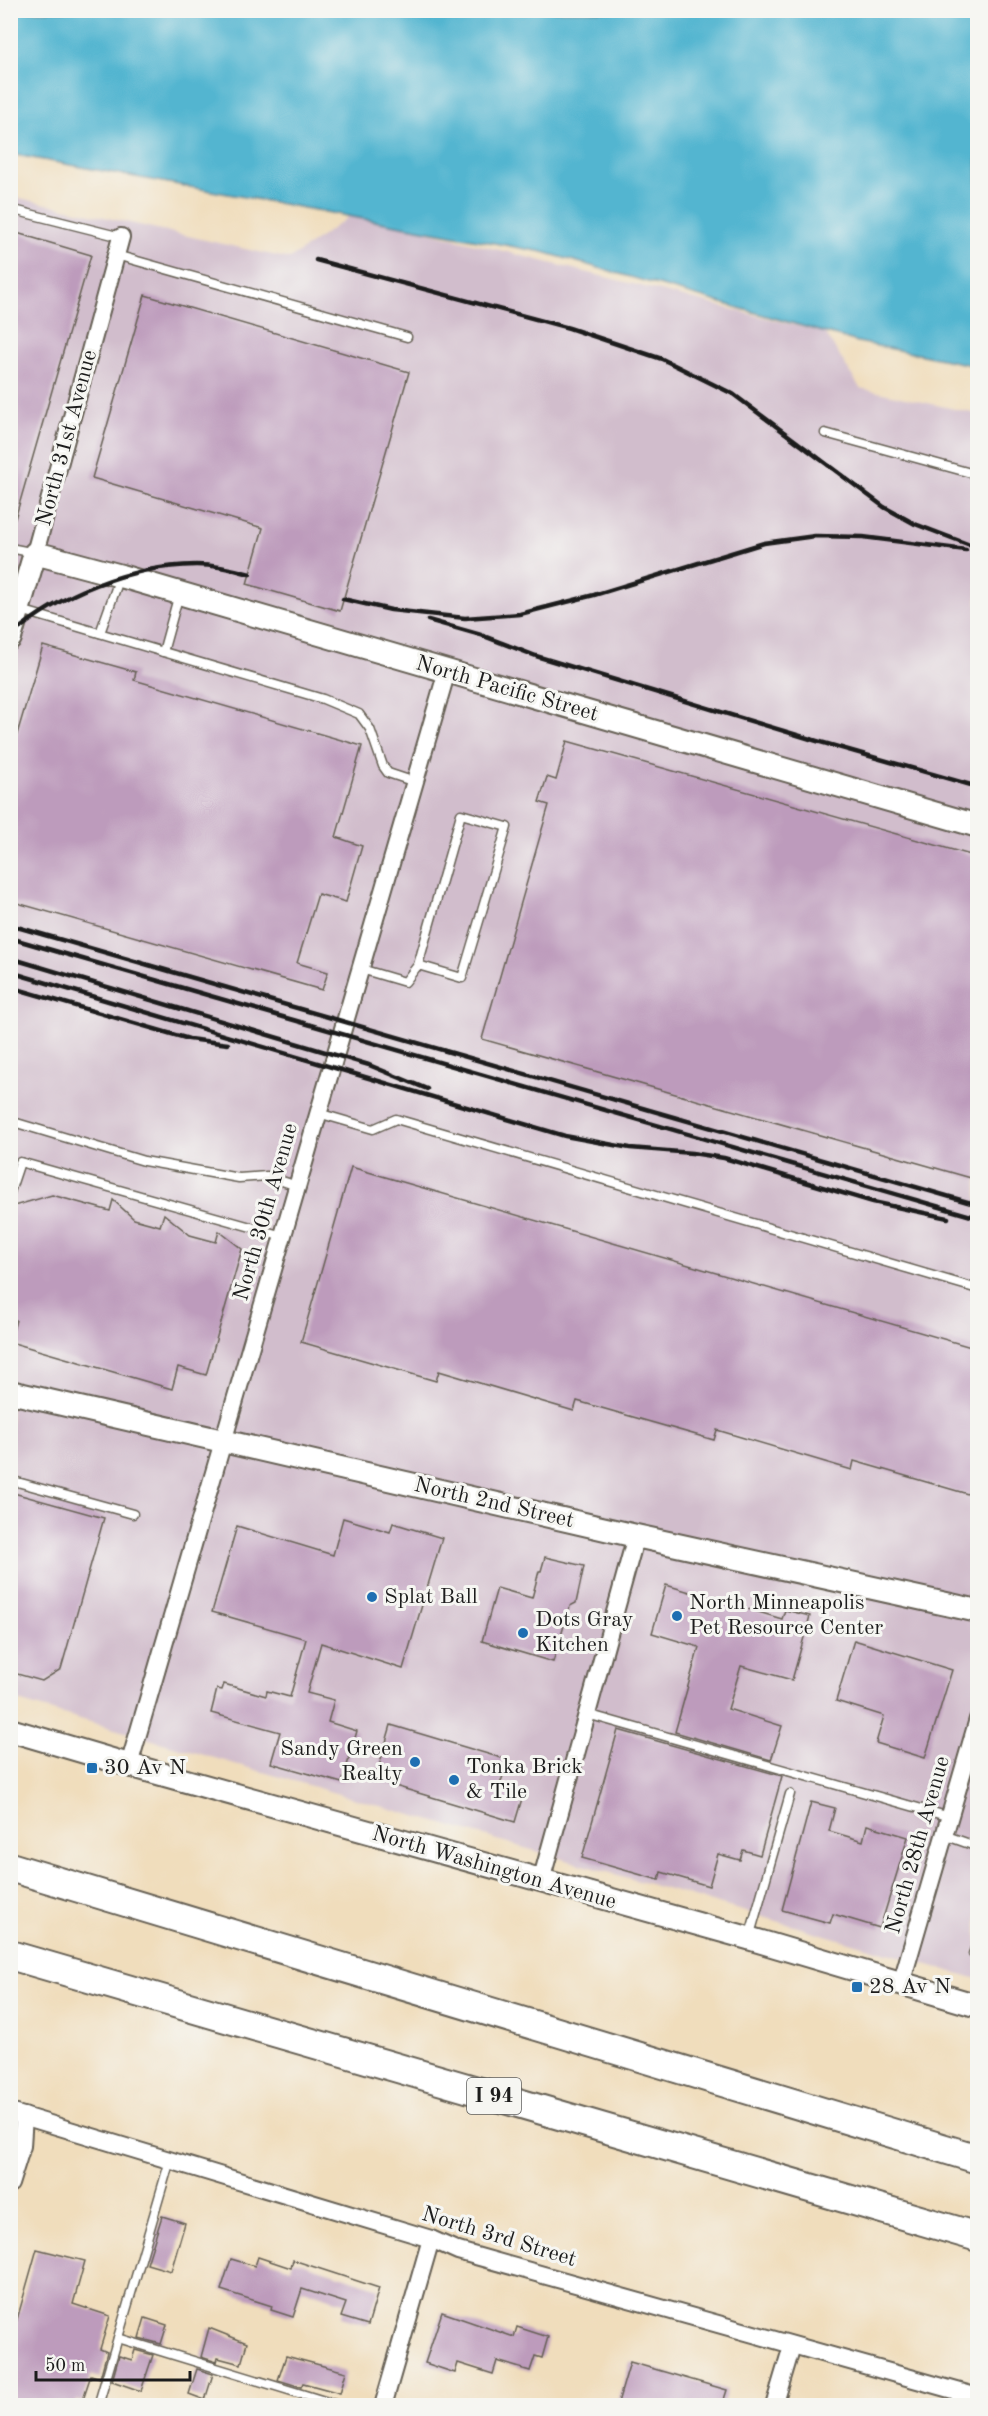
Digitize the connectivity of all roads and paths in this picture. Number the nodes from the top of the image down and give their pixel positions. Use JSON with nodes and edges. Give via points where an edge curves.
{"nodes":[{"id":1,"x":10,"y":209,"type":"edge"},
{"id":2,"x":121,"y":237,"type":"joint"},
{"id":3,"x":116,"y":255,"type":"junction"},
{"id":4,"x":407,"y":337,"type":"dead end"},
{"id":5,"x":825,"y":433,"type":"dead end"},
{"id":6,"x":978,"y":476,"type":"edge"},
{"id":7,"x":10,"y":548,"type":"edge"},
{"id":8,"x":35,"y":554,"type":"junction"},
{"id":9,"x":121,"y":576,"type":"junction"},
{"id":10,"x":179,"y":593,"type":"junction"},
{"id":11,"x":19,"y":610,"type":"junction"},
{"id":12,"x":100,"y":633,"type":"junction"},
{"id":13,"x":10,"y":639,"type":"edge"},
{"id":14,"x":163,"y":652,"type":"junction"},
{"id":15,"x":447,"y":671,"type":"junction"},
{"id":16,"x":415,"y":782,"type":"junction"},
{"id":17,"x":978,"y":826,"type":"edge"},
{"id":18,"x":418,"y":965,"type":"junction"},
{"id":19,"x":361,"y":969,"type":"junction"},
{"id":20,"x":318,"y":1113,"type":"junction"},
{"id":21,"x":10,"y":1120,"type":"edge"},
{"id":22,"x":297,"y":1185,"type":"junction"},
{"id":23,"x":10,"y":1192,"type":"edge"},
{"id":24,"x":283,"y":1236,"type":"junction"},
{"id":25,"x":978,"y":1289,"type":"edge"},
{"id":26,"x":10,"y":1392,"type":"edge"},
{"id":27,"x":223,"y":1440,"type":"junction"},
{"id":28,"x":10,"y":1480,"type":"edge"},
{"id":29,"x":134,"y":1514,"type":"dead end"},
{"id":30,"x":636,"y":1536,"type":"junction"},
{"id":31,"x":978,"y":1611,"type":"edge"},
{"id":32,"x":587,"y":1714,"type":"junction"},
{"id":33,"x":978,"y":1719,"type":"edge"},
{"id":34,"x":10,"y":1730,"type":"edge"},
{"id":35,"x":129,"y":1765,"type":"junction"},
{"id":36,"x":790,"y":1794,"type":"dead end"},
{"id":37,"x":950,"y":1817,"type":"junction"},
{"id":38,"x":944,"y":1835,"type":"junction"},
{"id":39,"x":978,"y":1847,"type":"edge"},
{"id":40,"x":10,"y":1867,"type":"edge"},
{"id":41,"x":541,"y":1881,"type":"junction"},
{"id":42,"x":748,"y":1938,"type":"junction"},
{"id":43,"x":978,"y":1940,"type":"edge"},
{"id":44,"x":973,"y":1954,"type":"dead end"},
{"id":45,"x":10,"y":1955,"type":"edge"},
{"id":46,"x":901,"y":1984,"type":"junction"},
{"id":47,"x":978,"y":2006,"type":"edge"},
{"id":48,"x":813,"y":2110,"type":"junction"},
{"id":49,"x":17,"y":2114,"type":"edge"},
{"id":50,"x":978,"y":2150,"type":"edge"},
{"id":51,"x":978,"y":2159,"type":"edge"},
{"id":52,"x":170,"y":2160,"type":"junction"},
{"id":53,"x":10,"y":2184,"type":"edge"},
{"id":54,"x":978,"y":2237,"type":"edge"},
{"id":55,"x":431,"y":2240,"type":"junction"},
{"id":56,"x":118,"y":2338,"type":"junction"},
{"id":57,"x":792,"y":2346,"type":"junction"},
{"id":58,"x":978,"y":2397,"type":"edge"},
{"id":59,"x":98,"y":2406,"type":"edge"},
{"id":60,"x":341,"y":2406,"type":"edge"},
{"id":61,"x":383,"y":2406,"type":"edge"},
{"id":62,"x":774,"y":2406,"type":"edge"}],
"edges":[{"from":1,"to":2,"type":"lane"},
{"from":2,"to":3,"type":"street","name":"North 31st Avenue"},
{"from":3,"to":4,"type":"lane"},
{"from":3,"to":8,"type":"street","name":"North 31st Avenue"},
{"from":5,"to":6,"type":"lane"},
{"from":7,"to":8,"type":"lane"},
{"from":8,"to":9,"type":"street","name":"North Pacific Street"},
{"from":8,"to":11,"type":"street","name":"North 31st Avenue"},
{"from":9,"to":10,"type":"street","name":"North Pacific Street"},
{"from":9,"to":12,"type":"lane"},
{"from":10,"to":14,"type":"lane"},
{"from":10,"to":15,"type":"street","name":"North Pacific Street"},
{"from":11,"to":12,"type":"lane"},
{"from":11,"to":13,"type":"street","name":"North 31st Avenue"},
{"from":12,"to":14,"type":"lane"},
{"from":14,"to":16,"type":"lane","via":[[323,699],[359,714],[370,729],[388,773]]},
{"from":15,"to":16,"type":"street","name":"North 30th Avenue"},
{"from":15,"to":17,"type":"street","name":"North Pacific Street"},
{"from":16,"to":19,"type":"street","name":"North 30th Avenue"},
{"from":18,"to":18,"type":"lane","via":[[461,814],[507,827],[462,978]]},
{"from":18,"to":19,"type":"lane","via":[[405,982]]},
{"from":19,"to":20,"type":"street","name":"North 30th Avenue"},
{"from":20,"to":22,"type":"street","name":"North 30th Avenue"},
{"from":20,"to":25,"type":"lane","via":[[373,1129],[396,1119]]},
{"from":21,"to":22,"type":"lane","via":[[144,1161],[238,1178],[267,1176]]},
{"from":22,"to":24,"type":"street","name":"North 30th Avenue"},
{"from":23,"to":24,"type":"lane","via":[[20,1162]]},
{"from":24,"to":27,"type":"street","name":"North 30th Avenue"},
{"from":26,"to":27,"type":"street","name":"North 2nd Street"},
{"from":27,"to":30,"type":"street","name":"North 2nd Street"},
{"from":27,"to":35,"type":"street","name":"North 30th Avenue"},
{"from":28,"to":29,"type":"lane"},
{"from":30,"to":31,"type":"street","name":"North 2nd Street"},
{"from":30,"to":32,"type":"street"},
{"from":32,"to":37,"type":"lane"},
{"from":32,"to":41,"type":"street"},
{"from":33,"to":37,"type":"street","name":"North 28th Avenue","via":[[967,1769]]},
{"from":34,"to":35,"type":"street","name":"North Washington Avenue"},
{"from":35,"to":41,"type":"street","name":"North Washington Avenue"},
{"from":36,"to":42,"type":"lane"},
{"from":37,"to":38,"type":"street","name":"North 28th Avenue"},
{"from":38,"to":39,"type":"lane"},
{"from":38,"to":46,"type":"street","name":"North 28th Avenue"},
{"from":40,"to":48,"type":"highway"},
{"from":41,"to":42,"type":"street","name":"North Washington Avenue"},
{"from":42,"to":46,"type":"street","name":"North Washington Avenue"},
{"from":43,"to":44,"type":"lane"},
{"from":45,"to":54,"type":"highway","number":"I 94"},
{"from":46,"to":47,"type":"street","name":"North Washington Avenue"},
{"from":48,"to":50,"type":"highway"},
{"from":48,"to":51,"type":"highway"},
{"from":49,"to":52,"type":"street","name":"North 3rd Street"},
{"from":49,"to":53,"type":"street","via":[[21,2146]]},
{"from":52,"to":55,"type":"street","name":"North 3rd Street"},
{"from":52,"to":56,"type":"lane"},
{"from":55,"to":57,"type":"street","name":"North 3rd Street"},
{"from":55,"to":61,"type":"street"},
{"from":56,"to":59,"type":"lane"},
{"from":56,"to":60,"type":"lane"},
{"from":57,"to":58,"type":"street","name":"North 3rd Street"},
{"from":57,"to":62,"type":"street"}]}
